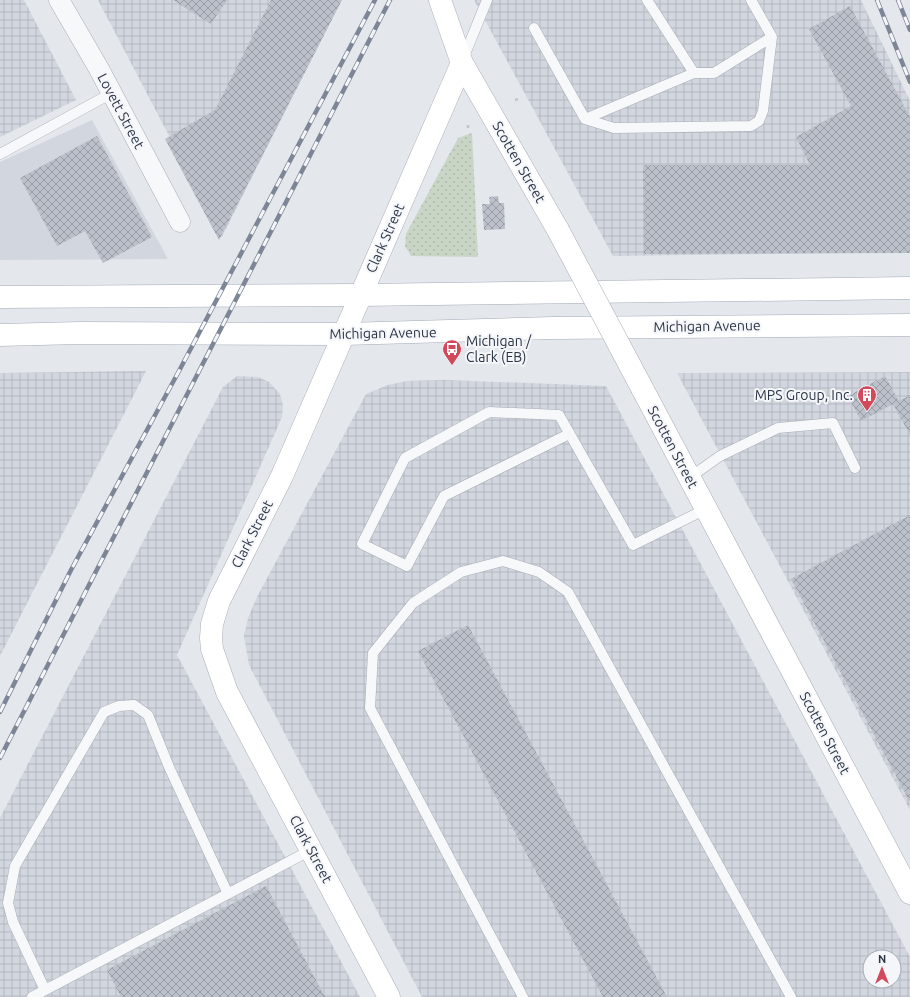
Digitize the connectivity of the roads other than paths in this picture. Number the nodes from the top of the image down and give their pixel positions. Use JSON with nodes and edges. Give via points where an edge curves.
{"nodes":[{"id":1,"x":59,"y":0,"type":"edge"},
{"id":2,"x":440,"y":0,"type":"edge"},
{"id":3,"x":487,"y":0,"type":"edge"},
{"id":4,"x":646,"y":0,"type":"edge"},
{"id":5,"x":751,"y":0,"type":"edge"},
{"id":6,"x":534,"y":28,"type":"dead end"},
{"id":7,"x":772,"y":37,"type":"junction"},
{"id":8,"x":462,"y":63,"type":"junction"},
{"id":9,"x":694,"y":73,"type":"junction"},
{"id":10,"x":112,"y":93,"type":"junction"},
{"id":11,"x":585,"y":119,"type":"junction"},
{"id":12,"x":0,"y":154,"type":"edge"},
{"id":13,"x":180,"y":222,"type":"dead end"},
{"id":14,"x":910,"y":288,"type":"edge"},
{"id":15,"x":360,"y":295,"type":"junction"},
{"id":16,"x":0,"y":297,"type":"edge"},
{"id":17,"x":910,"y":325,"type":"edge"},
{"id":18,"x":344,"y":334,"type":"junction"},
{"id":19,"x":0,"y":335,"type":"edge"},
{"id":20,"x":569,"y":434,"type":"junction"},
{"id":21,"x":855,"y":468,"type":"dead end"},
{"id":22,"x":690,"y":478,"type":"junction"},
{"id":23,"x":706,"y":510,"type":"junction"},
{"id":24,"x":311,"y":850,"type":"junction"},
{"id":25,"x":910,"y":893,"type":"edge"},
{"id":26,"x":228,"y":894,"type":"junction"},
{"id":27,"x":45,"y":990,"type":"junction"},
{"id":28,"x":32,"y":997,"type":"edge"},
{"id":29,"x":389,"y":997,"type":"edge"},
{"id":30,"x":523,"y":997,"type":"edge"},
{"id":31,"x":791,"y":997,"type":"edge"}],
"edges":[{"from":1,"to":10,"type":"street","name":"Lovett Street"},
{"from":2,"to":8,"type":"street","name":"Scotten Street"},
{"from":3,"to":8,"type":"lane"},
{"from":4,"to":9,"type":"lane"},
{"from":5,"to":7,"type":"lane"},
{"from":6,"to":11,"type":"lane"},
{"from":7,"to":9,"type":"lane","via":[[714,73]]},
{"from":7,"to":11,"type":"lane","via":[[763,111],[758,121],[750,126],[614,128]]},
{"from":8,"to":15,"type":"street","name":"Clark Street"},
{"from":8,"to":22,"type":"street","name":"Scotten Street","bridge":true,"via":[[558,230]]},
{"from":9,"to":11,"type":"lane"},
{"from":10,"to":12,"type":"lane"},
{"from":10,"to":13,"type":"street","name":"Lovett Street"},
{"from":14,"to":15,"type":"street"},
{"from":15,"to":16,"type":"street"},
{"from":15,"to":18,"type":"street","name":"Clark Street"},
{"from":17,"to":18,"type":"street","name":"Michigan Avenue","via":[[569,328]]},
{"from":18,"to":19,"type":"street","name":"Michigan Avenue"},
{"from":18,"to":24,"type":"street","name":"Clark Street","via":[[282,476],[218,601],[212,631],[212,649],[228,692]]},
{"from":20,"to":20,"type":"lane","via":[[559,415],[489,412],[405,458],[362,544],[407,566],[444,496]]},
{"from":20,"to":23,"type":"lane","via":[[633,545]]},
{"from":21,"to":22,"type":"lane","via":[[833,423],[778,428],[720,456]]},
{"from":22,"to":23,"type":"street","name":"Scotten Street"},
{"from":23,"to":25,"type":"street","name":"Scotten Street"},
{"from":24,"to":26,"type":"lane"},
{"from":24,"to":29,"type":"street","name":"Clark Street"},
{"from":26,"to":27,"type":"lane"},
{"from":26,"to":27,"type":"lane","via":[[169,767],[148,715],[134,705],[119,706],[104,712],[15,866],[8,903],[13,922]]},
{"from":27,"to":28,"type":"lane"},
{"from":30,"to":31,"type":"lane","via":[[370,708],[373,652],[413,603],[461,572],[503,561],[539,572],[568,592]]}]}
